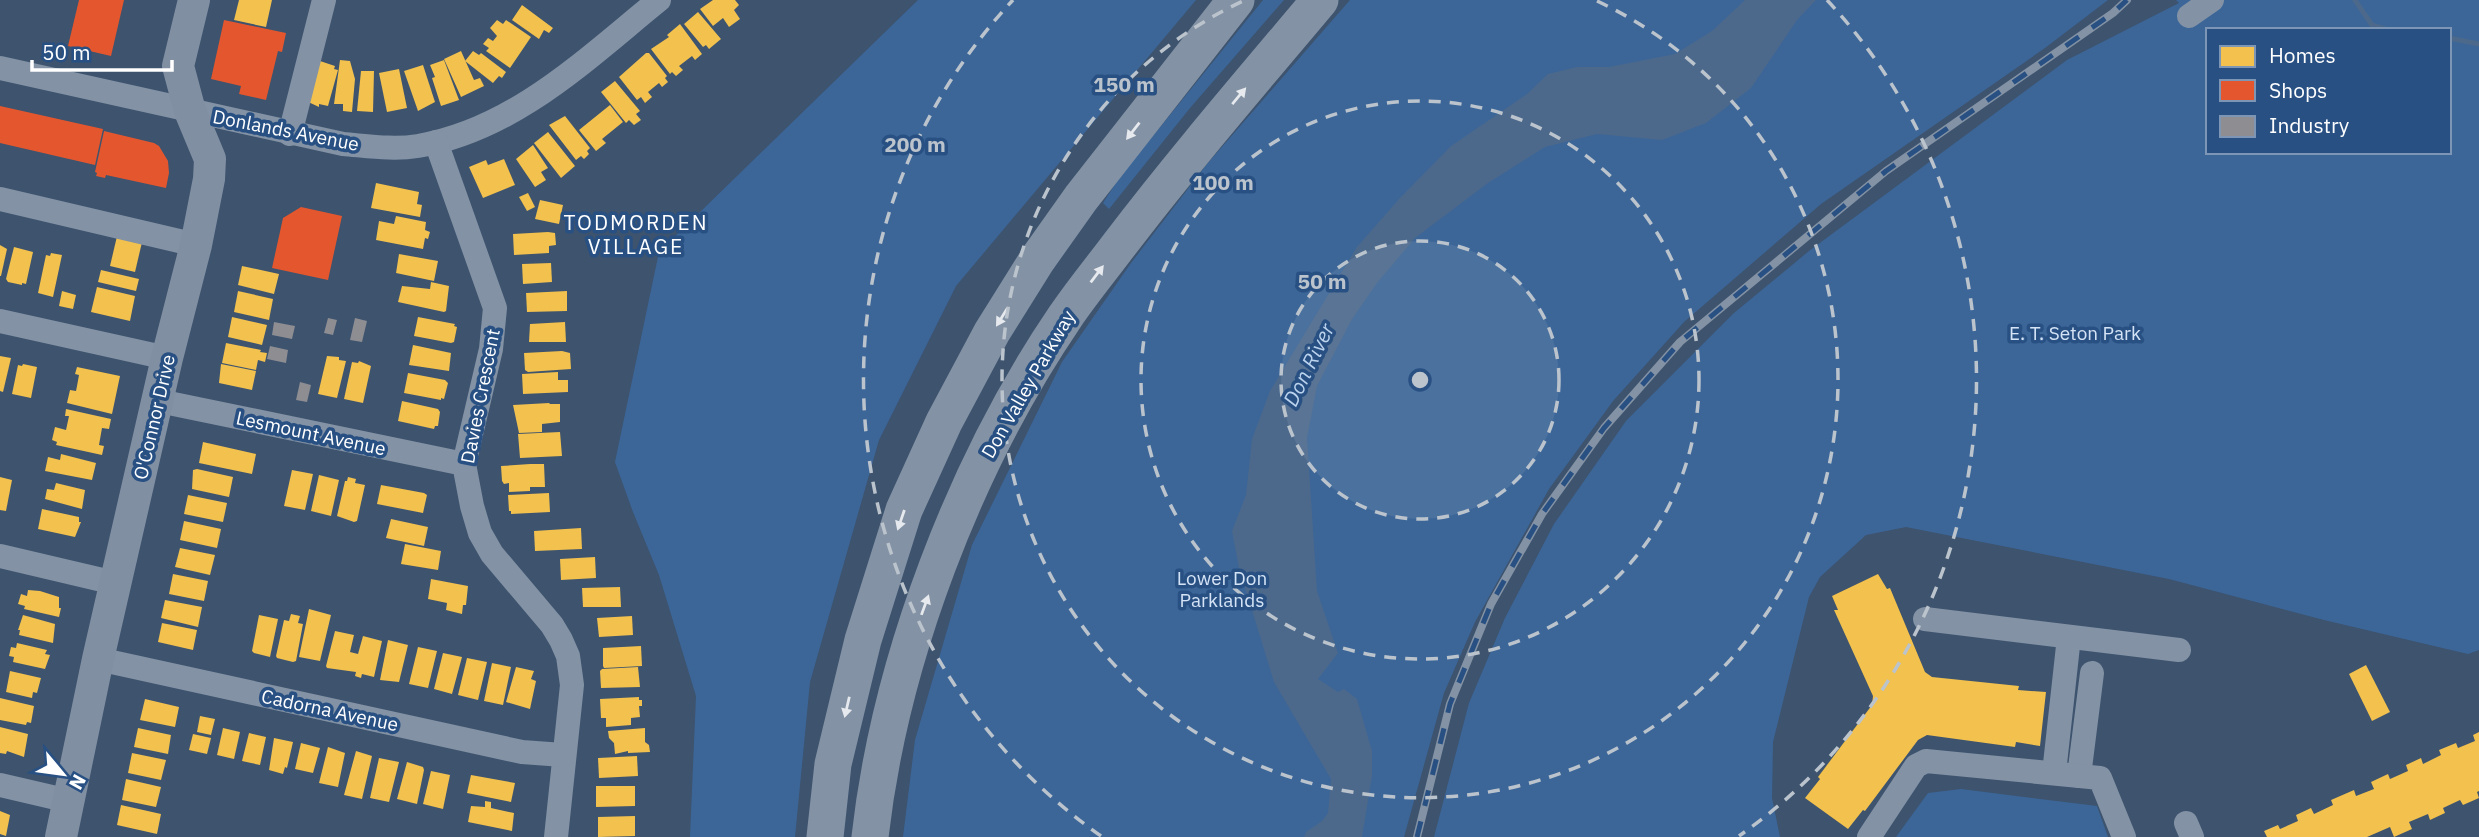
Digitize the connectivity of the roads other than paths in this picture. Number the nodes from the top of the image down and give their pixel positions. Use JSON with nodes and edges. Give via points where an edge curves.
{"nodes":[{"id":1,"x":194,"y":0,"type":"edge"},
{"id":2,"x":324,"y":0,"type":"edge"},
{"id":3,"x":1236,"y":0,"type":"edge"},
{"id":4,"x":1320,"y":0,"type":"edge"},
{"id":5,"x":2212,"y":0,"type":"edge"},
{"id":6,"x":653,"y":2,"type":"edge"},
{"id":7,"x":2189,"y":16,"type":"dead end"},
{"id":8,"x":0,"y":68,"type":"edge"},
{"id":9,"x":190,"y":111,"type":"junction"},
{"id":10,"x":290,"y":134,"type":"junction"},
{"id":11,"x":436,"y":142,"type":"junction"},
{"id":12,"x":0,"y":200,"type":"edge"},
{"id":13,"x":196,"y":245,"type":"junction"},
{"id":14,"x":0,"y":321,"type":"edge"},
{"id":15,"x":167,"y":358,"type":"junction"},
{"id":16,"x":159,"y":401,"type":"junction"},
{"id":17,"x":464,"y":464,"type":"junction"},
{"id":18,"x":0,"y":555,"type":"edge"},
{"id":19,"x":115,"y":583,"type":"junction"},
{"id":20,"x":1925,"y":619,"type":"dead end"},
{"id":21,"x":2069,"y":637,"type":"junction"},
{"id":22,"x":2179,"y":650,"type":"dead end"},
{"id":23,"x":98,"y":659,"type":"junction"},
{"id":24,"x":2092,"y":673,"type":"dead end"},
{"id":25,"x":564,"y":755,"type":"junction"},
{"id":26,"x":2054,"y":773,"type":"junction"},
{"id":27,"x":2079,"y":776,"type":"junction"},
{"id":28,"x":0,"y":785,"type":"edge"},
{"id":29,"x":69,"y":802,"type":"junction"},
{"id":30,"x":61,"y":837,"type":"edge"},
{"id":31,"x":556,"y":837,"type":"edge"},
{"id":32,"x":825,"y":837,"type":"edge"},
{"id":33,"x":870,"y":837,"type":"edge"},
{"id":34,"x":1869,"y":837,"type":"edge"},
{"id":35,"x":2124,"y":837,"type":"edge"}],
"edges":[{"from":1,"to":9,"type":"main road","name":"O'Connor Drive","via":[[178,66]]},
{"from":2,"to":10,"type":"street"},
{"from":3,"to":32,"type":"highway","one_way":true,"via":[[1037,260],[944,422],[904,510],[863,640],[833,764]]},
{"from":33,"to":4,"type":"highway","name":"Don Valley Parkway","one_way":true,"via":[[903,669],[983,459],[1065,316],[1178,168]]},
{"from":5,"to":7,"type":"street"},
{"from":6,"to":11,"type":"street","name":"Donlands Avenue","via":[[518,110]]},
{"from":8,"to":9,"type":"street","name":"Donlands Avenue"},
{"from":9,"to":10,"type":"street","name":"Donlands Avenue"},
{"from":9,"to":13,"type":"main road","name":"O'Connor Drive","via":[[210,159]]},
{"from":10,"to":11,"type":"street","name":"Donlands Avenue","via":[[389,148]]},
{"from":11,"to":17,"type":"street","name":"Davies Crescent","via":[[495,308],[491,349]]},
{"from":12,"to":13,"type":"street"},
{"from":13,"to":15,"type":"main road","name":"O'Connor Drive"},
{"from":14,"to":15,"type":"street"},
{"from":15,"to":16,"type":"main road","name":"O'Connor Drive"},
{"from":16,"to":17,"type":"street","name":"Lesmount Avenue"},
{"from":16,"to":19,"type":"main road","name":"O'Connor Drive"},
{"from":17,"to":25,"type":"street","name":"Davies Crescent","via":[[480,533],[552,625],[568,656],[572,685]]},
{"from":18,"to":19,"type":"street"},
{"from":19,"to":23,"type":"main road","name":"O'Connor Drive"},
{"from":20,"to":21,"type":"street"},
{"from":21,"to":22,"type":"street"},
{"from":21,"to":26,"type":"street"},
{"from":23,"to":25,"type":"street","name":"Cadorna Avenue","via":[[522,752]]},
{"from":23,"to":29,"type":"main road","name":"O'Connor Drive"},
{"from":24,"to":27,"type":"street"},
{"from":25,"to":31,"type":"street","name":"Davies Crescent"},
{"from":26,"to":27,"type":"street"},
{"from":26,"to":34,"type":"street","via":[[1926,761],[1916,766]]},
{"from":27,"to":35,"type":"street","via":[[2100,778]]},
{"from":28,"to":29,"type":"street"},
{"from":29,"to":30,"type":"main road","name":"O'Connor Drive"}]}
